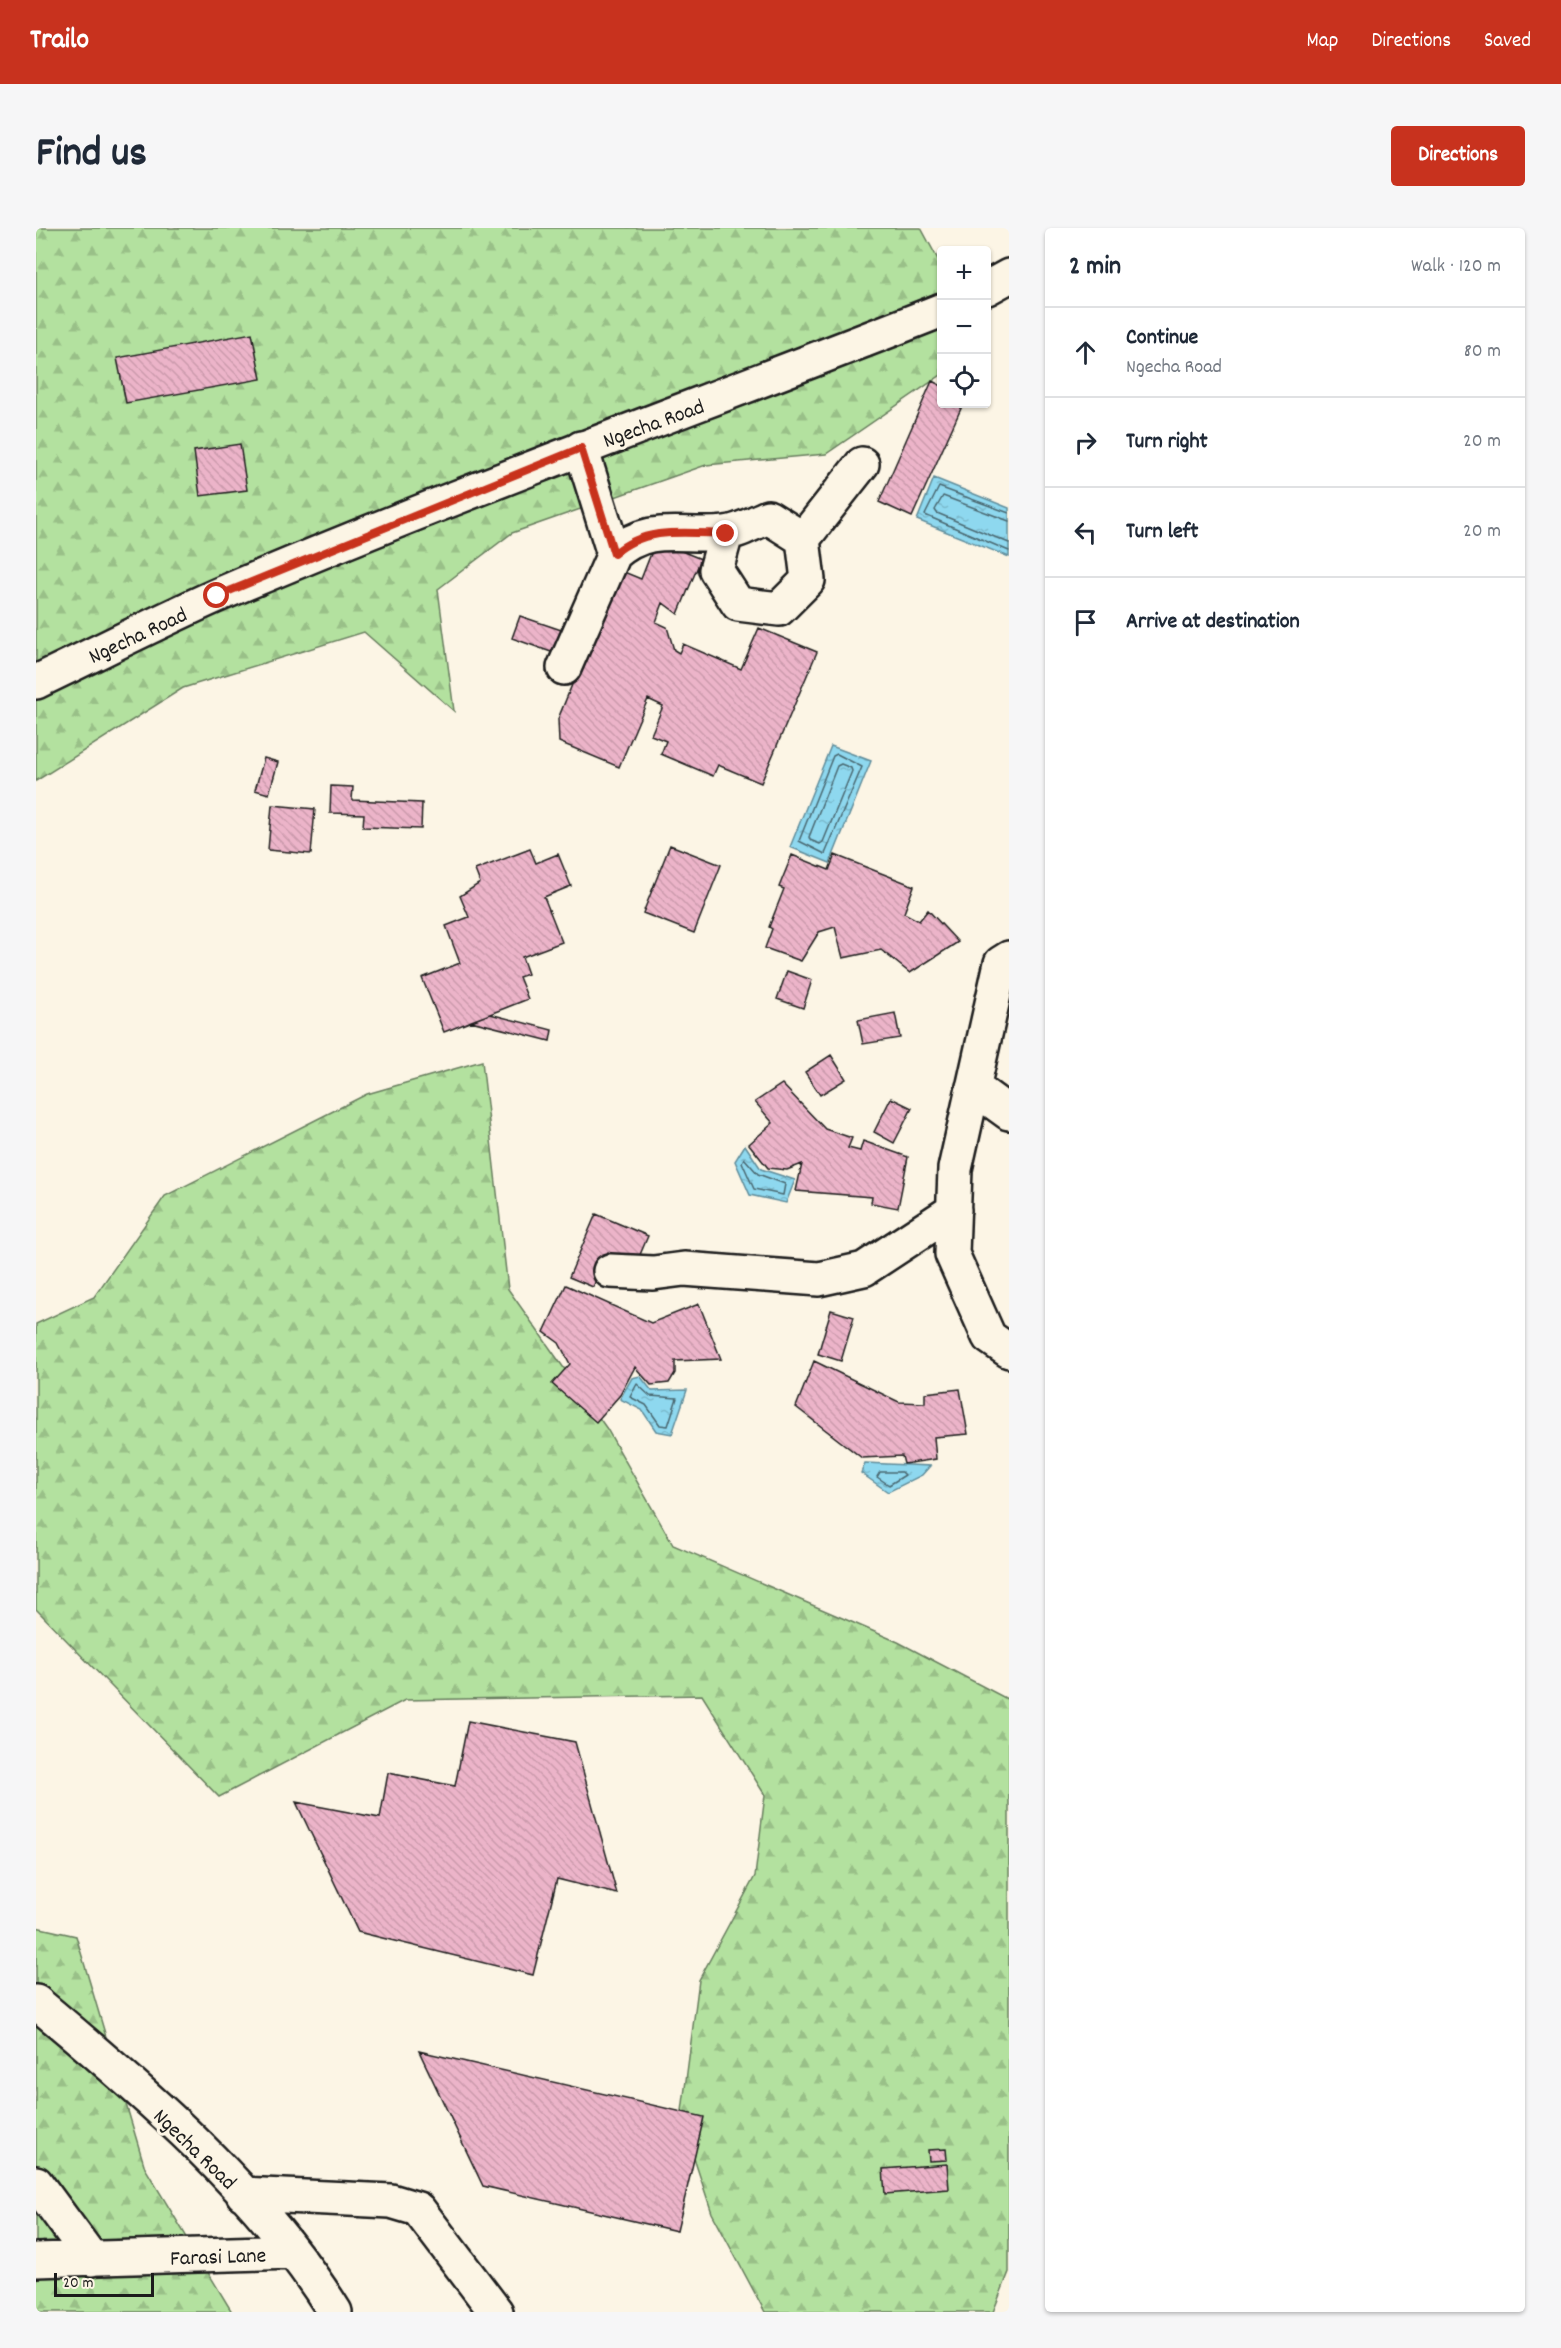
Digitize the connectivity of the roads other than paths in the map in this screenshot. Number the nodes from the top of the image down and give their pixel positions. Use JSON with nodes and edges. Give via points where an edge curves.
{"nodes":[{"id":1,"x":1009,"y":276,"type":"edge"},
{"id":2,"x":991,"y":286,"type":"edge"},
{"id":3,"x":937,"y":312,"type":"edge"},
{"id":4,"x":581,"y":448,"type":"junction"},
{"id":5,"x":862,"y":464,"type":"dead end"},
{"id":6,"x":726,"y":534,"type":"junction"},
{"id":7,"x":803,"y":539,"type":"junction"},
{"id":8,"x":614,"y":554,"type":"junction"},
{"id":9,"x":564,"y":668,"type":"dead end"},
{"id":10,"x":36,"y":682,"type":"edge"},
{"id":11,"x":1009,"y":958,"type":"edge"},
{"id":12,"x":973,"y":1087,"type":"junction"},
{"id":13,"x":1009,"y":1113,"type":"edge"},
{"id":14,"x":954,"y":1210,"type":"junction"},
{"id":15,"x":610,"y":1271,"type":"dead end"},
{"id":16,"x":1009,"y":1351,"type":"edge"},
{"id":17,"x":36,"y":2002,"type":"edge"},
{"id":18,"x":36,"y":2182,"type":"edge"},
{"id":19,"x":243,"y":2194,"type":"junction"},
{"id":20,"x":293,"y":2252,"type":"junction"},
{"id":21,"x":92,"y":2259,"type":"junction"},
{"id":22,"x":36,"y":2260,"type":"edge"},
{"id":23,"x":335,"y":2312,"type":"edge"},
{"id":24,"x":496,"y":2312,"type":"edge"}],
"edges":[{"from":1,"to":2,"type":"street"},
{"from":3,"to":4,"type":"street","name":"Ngecha Road"},
{"from":4,"to":8,"type":"street"},
{"from":4,"to":10,"type":"street","name":"Ngecha Road","via":[[217,596]]},
{"from":5,"to":7,"type":"street"},
{"from":6,"to":7,"type":"street","via":[[768,517]]},
{"from":6,"to":7,"type":"street","via":[[716,570],[738,604],[779,609],[808,580]]},
{"from":6,"to":8,"type":"street","via":[[654,534],[627,542]]},
{"from":8,"to":9,"type":"street"},
{"from":11,"to":12,"type":"street","via":[[1001,963]]},
{"from":12,"to":13,"type":"street"},
{"from":12,"to":14,"type":"street","via":[[955,1169]]},
{"from":14,"to":15,"type":"street","via":[[864,1269],[819,1279],[684,1269],[653,1273]]},
{"from":14,"to":16,"type":"street","via":[[952,1254],[989,1337]]},
{"from":17,"to":19,"type":"street","name":"Ngecha Road","via":[[128,2082]]},
{"from":18,"to":21,"type":"street"},
{"from":19,"to":20,"type":"street","name":"Ngecha Road"},
{"from":19,"to":24,"type":"street","via":[[391,2201],[418,2209]]},
{"from":20,"to":21,"type":"street","name":"Farasi Lane"},
{"from":20,"to":23,"type":"street","name":"Ngecha Road"},
{"from":21,"to":22,"type":"street","name":"Farasi Lane"}]}
